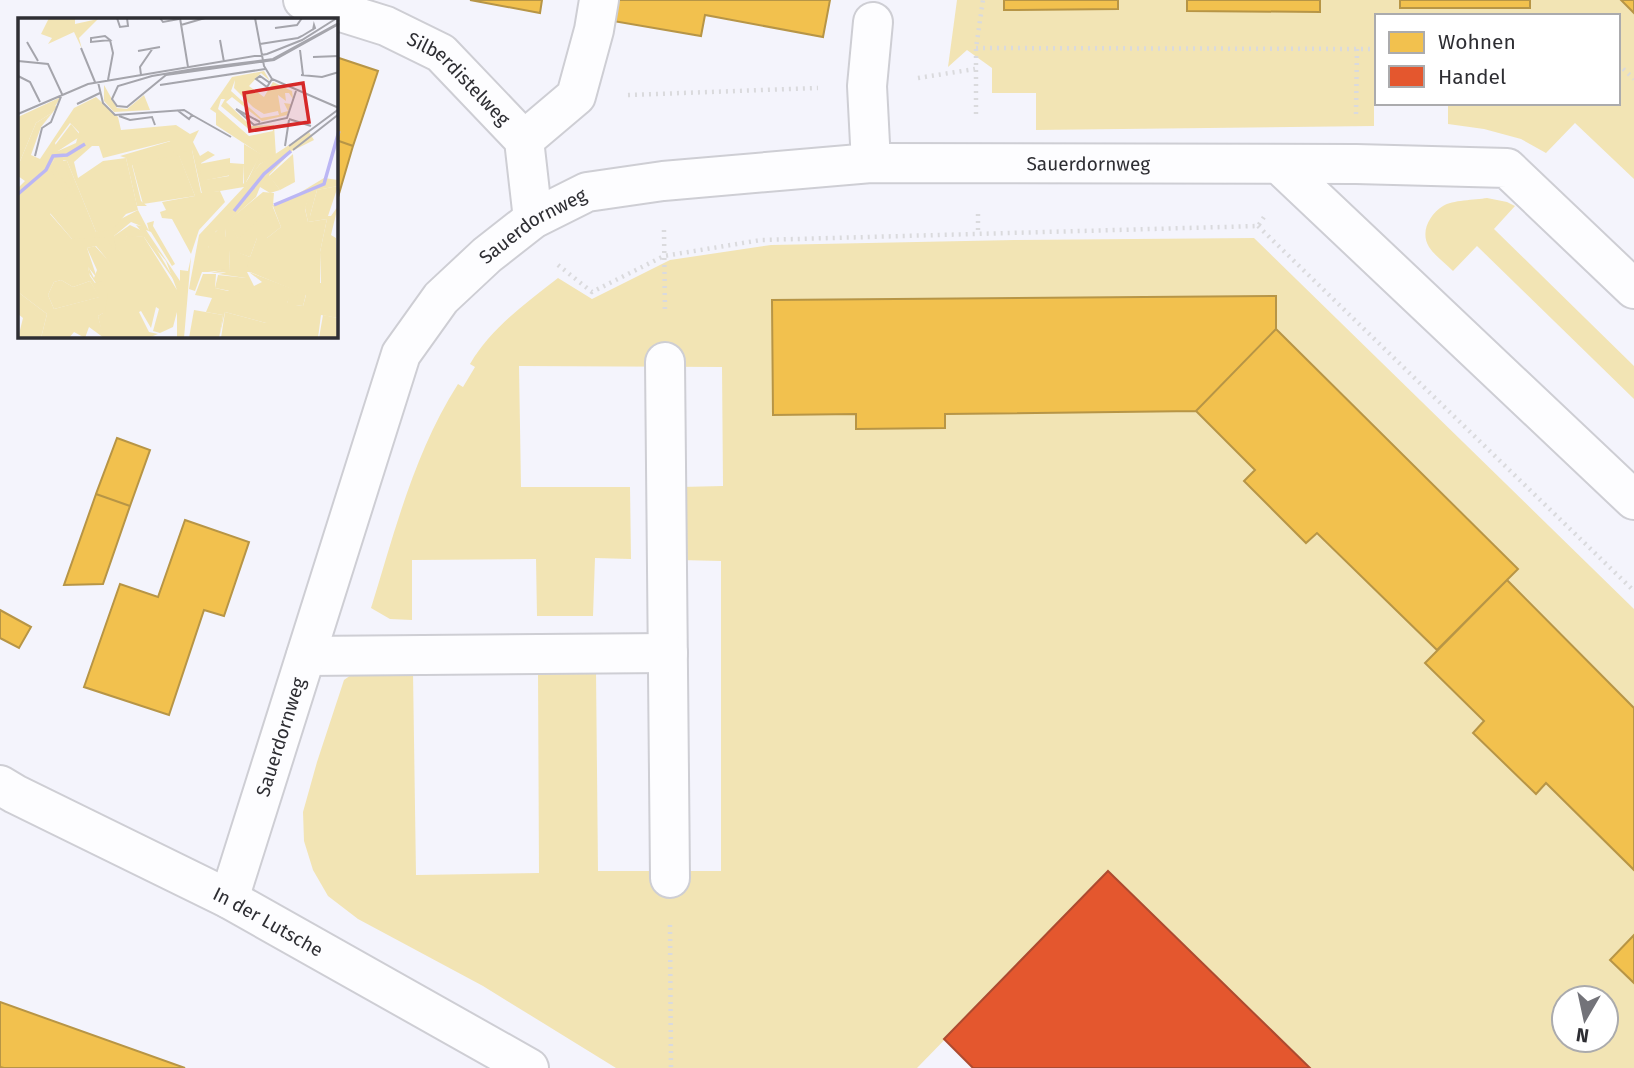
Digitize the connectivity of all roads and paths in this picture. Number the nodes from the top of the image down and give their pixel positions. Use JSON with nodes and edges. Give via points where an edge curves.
{"nodes":[{"id":1,"x":312,"y":3,"type":"edge"},
{"id":2,"x":388,"y":13,"type":"edge"},
{"id":3,"x":597,"y":15,"type":"edge"},
{"id":4,"x":873,"y":22,"type":"dead end"},
{"id":5,"x":976,"y":48,"type":"dead end"},
{"id":6,"x":1357,"y":49,"type":"junction"},
{"id":7,"x":1375,"y":49,"type":"edge"},
{"id":8,"x":1620,"y":66,"type":"edge"},
{"id":9,"x":975,"y":69,"type":"dead end"},
{"id":10,"x":1634,"y":79,"type":"edge"},
{"id":11,"x":867,"y":86,"type":"junction"},
{"id":12,"x":576,"y":96,"type":"junction"},
{"id":13,"x":1356,"y":120,"type":"dead end"},
{"id":14,"x":524,"y":140,"type":"junction"},
{"id":15,"x":870,"y":163,"type":"junction"},
{"id":16,"x":1286,"y":171,"type":"junction"},
{"id":17,"x":663,"y":181,"type":"junction"},
{"id":18,"x":1258,"y":226,"type":"junction"},
{"id":19,"x":524,"y":227,"type":"junction"},
{"id":20,"x":664,"y":256,"type":"junction"},
{"id":21,"x":1634,"y":289,"type":"edge"},
{"id":22,"x":664,"y":293,"type":"dead end"},
{"id":23,"x":665,"y":362,"type":"dead end"},
{"id":24,"x":1634,"y":500,"type":"edge"},
{"id":25,"x":1634,"y":591,"type":"edge"},
{"id":26,"x":668,"y":653,"type":"junction"},
{"id":27,"x":306,"y":656,"type":"junction"},
{"id":28,"x":0,"y":785,"type":"edge"},
{"id":29,"x":670,"y":878,"type":"dead end"},
{"id":30,"x":229,"y":900,"type":"junction"},
{"id":31,"x":670,"y":915,"type":"dead end"},
{"id":32,"x":530,"y":1068,"type":"edge"},
{"id":33,"x":671,"y":1068,"type":"edge"}],
"edges":[{"from":1,"to":2,"type":"street","name":"Silberdistelweg"},
{"from":2,"to":14,"type":"street","name":"Silberdistelweg","via":[[441,53]]},
{"from":3,"to":12,"type":"street"},
{"from":4,"to":11,"type":"street"},
{"from":5,"to":6,"type":"path"},
{"from":6,"to":7,"type":"path"},
{"from":6,"to":13,"type":"path"},
{"from":8,"to":10,"type":"path"},
{"from":9,"to":11,"type":"path"},
{"from":11,"to":12,"type":"path"},
{"from":11,"to":15,"type":"street"},
{"from":12,"to":14,"type":"street","name":"Silberdistelweg"},
{"from":14,"to":19,"type":"street","name":"Silberdistelweg"},
{"from":15,"to":16,"type":"street","name":"Sauerdornweg"},
{"from":15,"to":17,"type":"street","name":"Sauerdornweg"},
{"from":16,"to":18,"type":"path"},
{"from":16,"to":21,"type":"street","name":"Sauerdornweg","via":[[1356,164],[1507,168]]},
{"from":16,"to":24,"type":"street"},
{"from":17,"to":19,"type":"street","name":"Sauerdornweg","via":[[587,192]]},
{"from":17,"to":20,"type":"path"},
{"from":18,"to":20,"type":"path","via":[[761,240]]},
{"from":18,"to":25,"type":"path"},
{"from":19,"to":20,"type":"path","via":[[592,292]]},
{"from":19,"to":27,"type":"street","name":"Sauerdornweg","via":[[441,298],[401,354]]},
{"from":20,"to":22,"type":"path"},
{"from":23,"to":26,"type":"street"},
{"from":26,"to":27,"type":"street"},
{"from":26,"to":29,"type":"street"},
{"from":27,"to":30,"type":"street","name":"Sauerdornweg"},
{"from":28,"to":30,"type":"street","name":"In der Lutsche"},
{"from":30,"to":32,"type":"street","name":"In der Lutsche"},
{"from":31,"to":33,"type":"path"}]}
